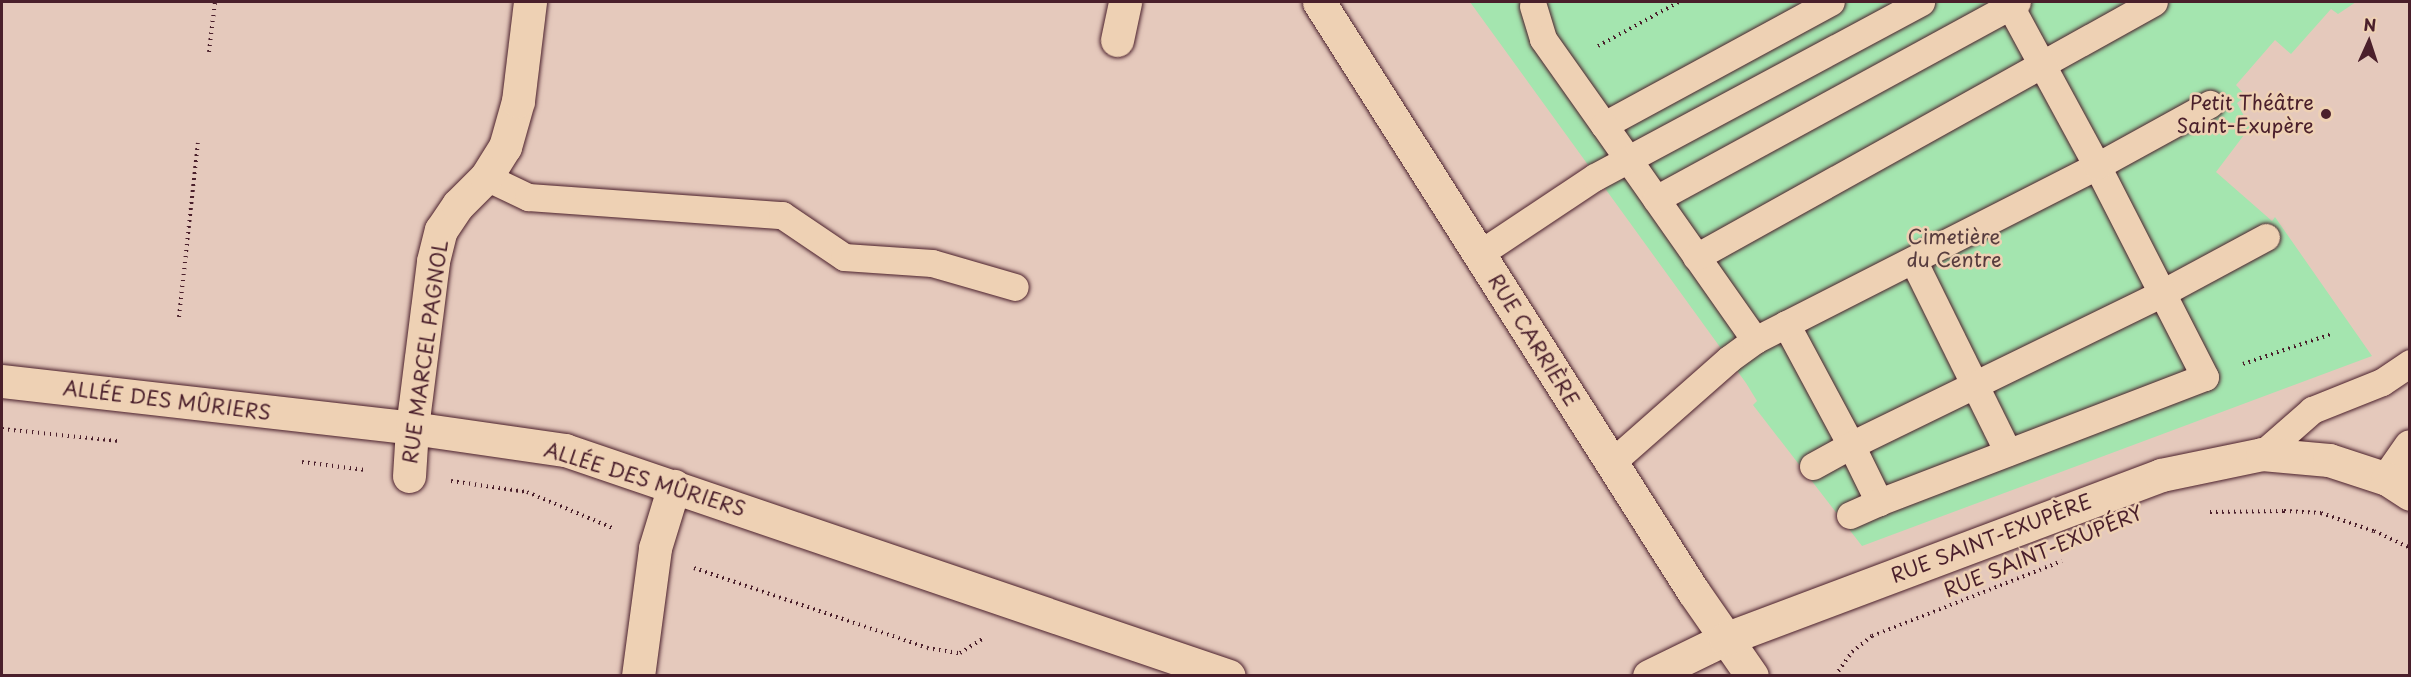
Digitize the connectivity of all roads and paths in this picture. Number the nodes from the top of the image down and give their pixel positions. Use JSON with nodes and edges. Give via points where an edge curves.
{"nodes":[{"id":1,"x":215,"y":2,"type":"edge"},
{"id":2,"x":530,"y":2,"type":"edge"},
{"id":3,"x":1125,"y":2,"type":"edge"},
{"id":4,"x":1319,"y":2,"type":"edge"},
{"id":5,"x":1679,"y":2,"type":"edge"},
{"id":6,"x":1831,"y":2,"type":"edge"},
{"id":7,"x":1921,"y":2,"type":"edge"},
{"id":8,"x":2154,"y":2,"type":"edge"},
{"id":9,"x":1535,"y":3,"type":"edge"},
{"id":10,"x":2012,"y":3,"type":"edge"},
{"id":11,"x":1117,"y":40,"type":"dead end"},
{"id":12,"x":209,"y":52,"type":"dead end"},
{"id":13,"x":2042,"y":64,"type":"junction"},
{"id":14,"x":1562,"y":66,"type":"junction"},
{"id":15,"x":2210,"y":104,"type":"dead end"},
{"id":16,"x":1604,"y":125,"type":"junction"},
{"id":17,"x":198,"y":143,"type":"dead end"},
{"id":18,"x":1629,"y":160,"type":"junction"},
{"id":19,"x":2097,"y":166,"type":"junction"},
{"id":20,"x":486,"y":177,"type":"junction"},
{"id":21,"x":1656,"y":199,"type":"junction"},
{"id":22,"x":2266,"y":237,"type":"dead end"},
{"id":23,"x":1479,"y":254,"type":"junction"},
{"id":24,"x":1696,"y":257,"type":"junction"},
{"id":25,"x":1913,"y":260,"type":"junction"},
{"id":26,"x":1015,"y":287,"type":"dead end"},
{"id":27,"x":2162,"y":293,"type":"junction"},
{"id":28,"x":178,"y":317,"type":"dead end"},
{"id":29,"x":1786,"y":324,"type":"junction"},
{"id":30,"x":2331,"y":334,"type":"dead end"},
{"id":31,"x":1755,"y":340,"type":"junction"},
{"id":32,"x":2409,"y":363,"type":"edge"},
{"id":33,"x":2205,"y":377,"type":"junction"},
{"id":34,"x":2,"y":381,"type":"edge"},
{"id":35,"x":1975,"y":384,"type":"junction"},
{"id":36,"x":412,"y":428,"type":"junction"},
{"id":37,"x":2,"y":429,"type":"edge"},
{"id":38,"x":128,"y":442,"type":"dead end"},
{"id":39,"x":1851,"y":445,"type":"junction"},
{"id":40,"x":2409,"y":446,"type":"edge"},
{"id":41,"x":2008,"y":452,"type":"junction"},
{"id":42,"x":2262,"y":454,"type":"junction"},
{"id":43,"x":291,"y":460,"type":"dead end"},
{"id":44,"x":1611,"y":462,"type":"junction"},
{"id":45,"x":1813,"y":466,"type":"dead end"},
{"id":46,"x":409,"y":476,"type":"junction"},
{"id":47,"x":674,"y":486,"type":"junction"},
{"id":48,"x":2398,"y":487,"type":"edge"},
{"id":49,"x":1879,"y":502,"type":"junction"},
{"id":50,"x":2206,"y":512,"type":"dead end"},
{"id":51,"x":1850,"y":515,"type":"dead end"},
{"id":52,"x":655,"y":548,"type":"junction"},
{"id":53,"x":2409,"y":548,"type":"edge"},
{"id":54,"x":2063,"y":561,"type":"dead end"},
{"id":55,"x":986,"y":636,"type":"dead end"},
{"id":56,"x":1725,"y":639,"type":"junction"},
{"id":57,"x":638,"y":675,"type":"edge"},
{"id":58,"x":1229,"y":675,"type":"edge"},
{"id":59,"x":1650,"y":675,"type":"edge"},
{"id":60,"x":1752,"y":675,"type":"edge"},
{"id":61,"x":1835,"y":675,"type":"edge"}],
"edges":[{"from":1,"to":12,"type":"path"},
{"from":2,"to":20,"type":"street","name":"RUE MARCEL PAGNOL","via":[[518,101],[505,147]]},
{"from":3,"to":11,"type":"street"},
{"from":4,"to":23,"type":"street","name":"RUE CARRIÈRE"},
{"from":5,"to":14,"type":"path"},
{"from":6,"to":16,"type":"lane"},
{"from":7,"to":18,"type":"lane"},
{"from":8,"to":13,"type":"lane"},
{"from":9,"to":14,"type":"lane","via":[[1544,39]]},
{"from":10,"to":13,"type":"lane"},
{"from":10,"to":21,"type":"lane"},
{"from":13,"to":19,"type":"lane"},
{"from":13,"to":24,"type":"lane"},
{"from":14,"to":16,"type":"lane"},
{"from":15,"to":19,"type":"lane"},
{"from":16,"to":18,"type":"lane"},
{"from":17,"to":28,"type":"path"},
{"from":18,"to":21,"type":"lane"},
{"from":18,"to":23,"type":"lane","via":[[1595,177]]},
{"from":19,"to":25,"type":"lane"},
{"from":19,"to":27,"type":"lane"},
{"from":20,"to":26,"type":"lane","via":[[528,197],[782,215],[844,257],[932,263]]},
{"from":20,"to":36,"type":"street","name":"RUE MARCEL PAGNOL","via":[[458,205],[441,230],[433,261]]},
{"from":21,"to":24,"type":"lane"},
{"from":22,"to":27,"type":"lane"},
{"from":23,"to":44,"type":"street","name":"RUE CARRIÈRE"},
{"from":24,"to":31,"type":"lane"},
{"from":25,"to":29,"type":"lane"},
{"from":25,"to":35,"type":"lane"},
{"from":27,"to":33,"type":"lane"},
{"from":27,"to":35,"type":"lane"},
{"from":29,"to":31,"type":"lane"},
{"from":29,"to":39,"type":"lane"},
{"from":30,"to":33,"type":"path"},
{"from":31,"to":44,"type":"lane"},
{"from":32,"to":42,"type":"lane","name":"RUE SAINT-EXUPÈRE","via":[[2382,382],[2312,410]]},
{"from":33,"to":41,"type":"lane"},
{"from":34,"to":36,"type":"street","name":"ALLÉE DES MÛRIERS"},
{"from":35,"to":39,"type":"lane"},
{"from":35,"to":41,"type":"lane"},
{"from":36,"to":46,"type":"street","name":"RUE MARCEL PAGNOL"},
{"from":36,"to":47,"type":"street","name":"ALLÉE DES MÛRIERS","via":[[565,450]]},
{"from":37,"to":38,"type":"path"},
{"from":39,"to":45,"type":"lane"},
{"from":39,"to":49,"type":"lane"},
{"from":40,"to":48,"type":"street","name":"RUE SAINT-EXUPÈRE"},
{"from":41,"to":49,"type":"lane"},
{"from":42,"to":48,"type":"street","name":"RUE SAINT-EXUPÈRE","via":[[2329,460]]},
{"from":42,"to":56,"type":"street","name":"RUE SAINT-EXUPÈRE","via":[[2161,475]]},
{"from":43,"to":46,"type":"path"},
{"from":44,"to":56,"type":"street","name":"RUE CARRIÈRE"},
{"from":46,"to":52,"type":"path","via":[[527,492]]},
{"from":47,"to":52,"type":"street"},
{"from":47,"to":58,"type":"street","name":"ALLÉE DES MÛRIERS"},
{"from":49,"to":51,"type":"lane"},
{"from":50,"to":53,"type":"path","via":[[2321,513]]},
{"from":52,"to":55,"type":"path","via":[[688,566],[927,648],[960,653]]},
{"from":52,"to":57,"type":"street"},
{"from":54,"to":61,"type":"path","name":"RUE SAINT-EXUPÉRY","via":[[1872,636],[1852,652]]},
{"from":56,"to":59,"type":"street"},
{"from":56,"to":60,"type":"street","name":"RUE CARRIÈRE"}]}
